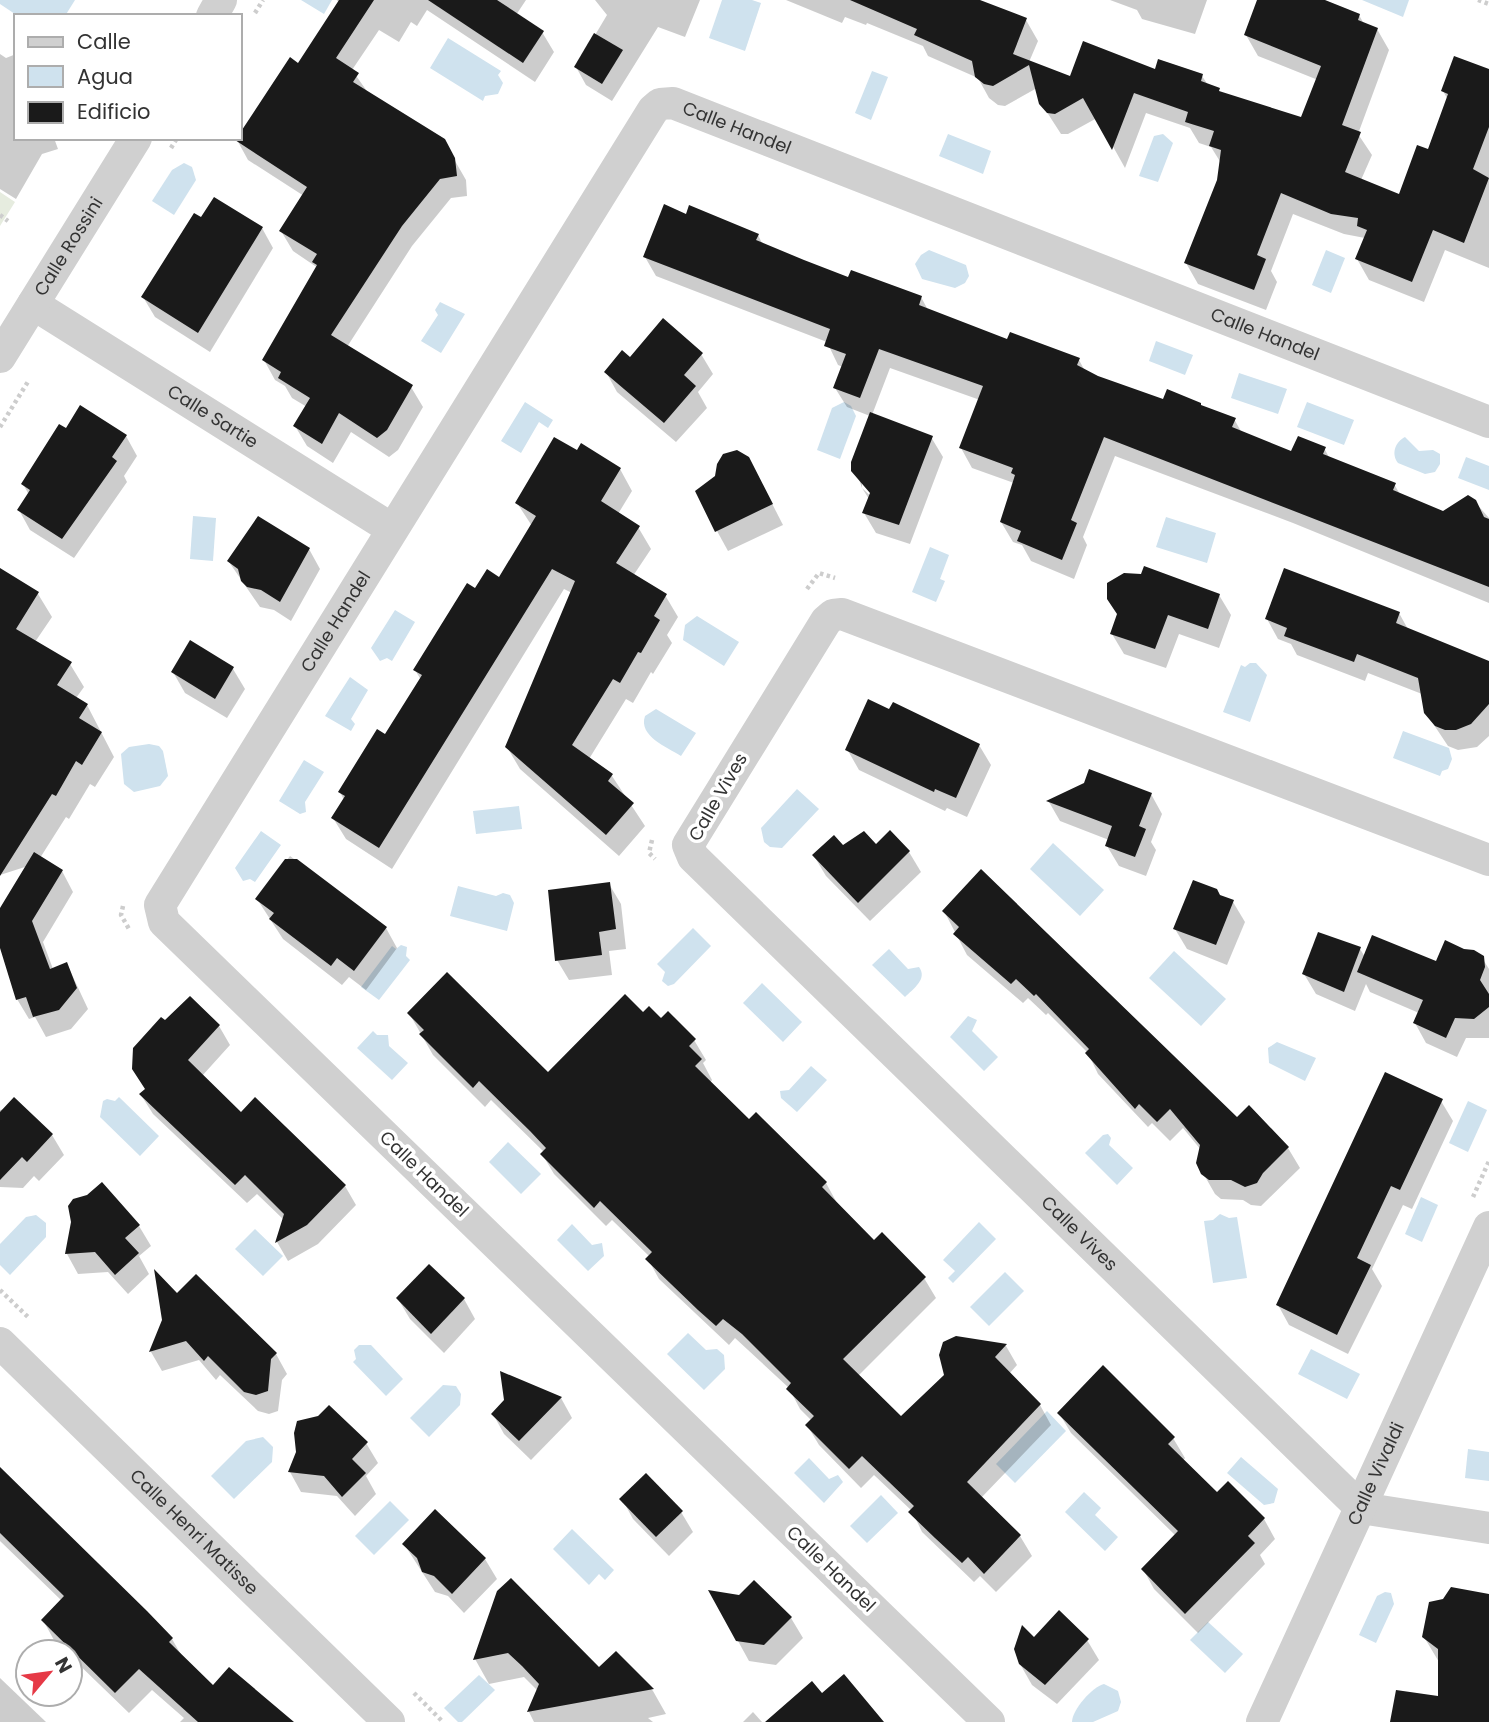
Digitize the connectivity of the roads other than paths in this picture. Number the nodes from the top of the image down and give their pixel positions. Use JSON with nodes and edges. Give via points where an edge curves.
{"nodes":[{"id":1,"x":134,"y":140,"type":"edge"},
{"id":2,"x":33,"y":304,"type":"junction"},
{"id":3,"x":0,"y":357,"type":"edge"},
{"id":4,"x":1489,"y":422,"type":"edge"},
{"id":5,"x":392,"y":530,"type":"junction"},
{"id":6,"x":1489,"y":860,"type":"edge"},
{"id":7,"x":1489,"y":1227,"type":"edge"},
{"id":8,"x":0,"y":1343,"type":"edge"},
{"id":9,"x":1361,"y":1508,"type":"junction"},
{"id":10,"x":1489,"y":1528,"type":"edge"},
{"id":11,"x":389,"y":1722,"type":"edge"},
{"id":12,"x":989,"y":1722,"type":"edge"},
{"id":13,"x":1262,"y":1722,"type":"edge"}],
"edges":[{"from":1,"to":2,"type":"street","name":"Calle Rossini"},
{"from":2,"to":3,"type":"street","name":"Calle Rossini"},
{"from":2,"to":5,"type":"street","name":"Calle Sartie"},
{"from":4,"to":5,"type":"street","name":"Calle Handel","via":[[669,102],[653,110]]},
{"from":5,"to":12,"type":"street","name":"Calle Handel","via":[[162,901],[162,919]]},
{"from":6,"to":9,"type":"street","name":"Calle Vives","via":[[842,614],[826,621],[688,845],[694,857]]},
{"from":7,"to":9,"type":"street","name":"Calle Vivaldi"},
{"from":8,"to":11,"type":"street","name":"Calle Henri Matisse"},
{"from":9,"to":10,"type":"street"},
{"from":9,"to":13,"type":"street","name":"Calle Vivaldi"}]}
